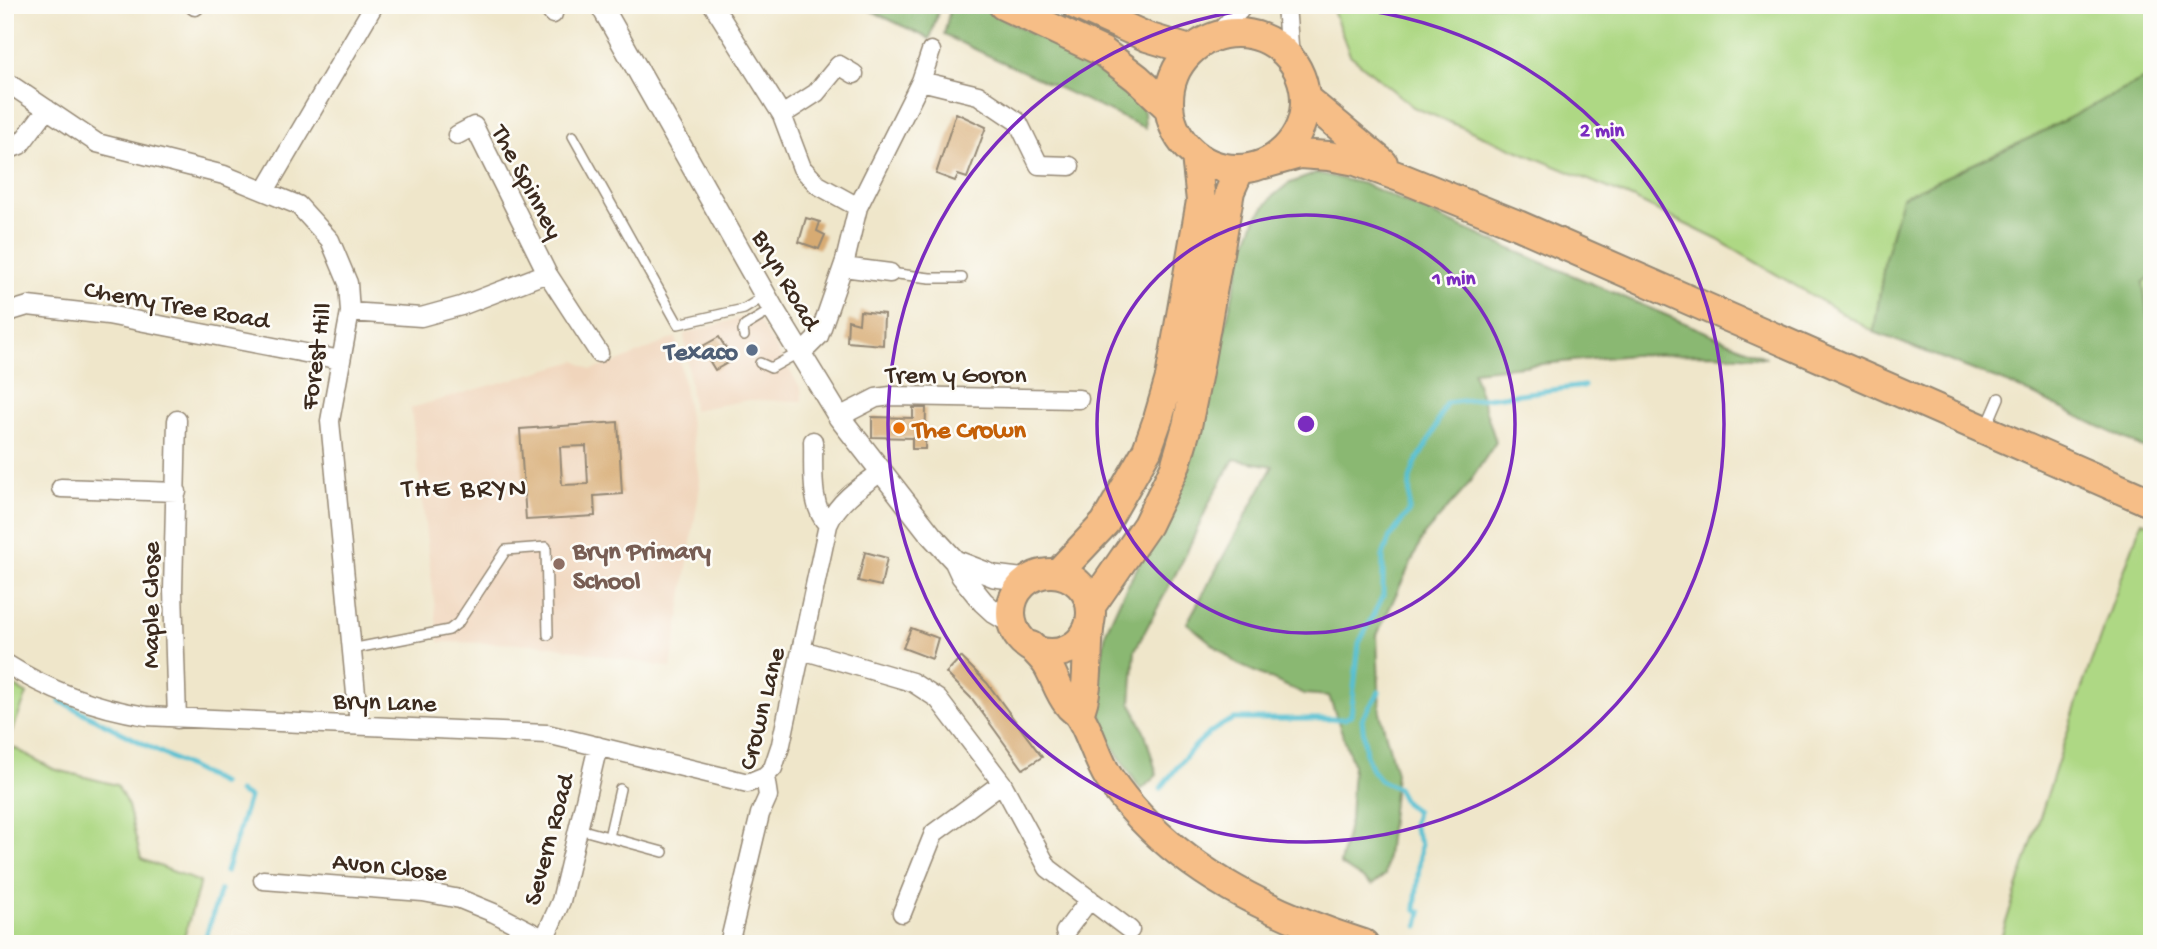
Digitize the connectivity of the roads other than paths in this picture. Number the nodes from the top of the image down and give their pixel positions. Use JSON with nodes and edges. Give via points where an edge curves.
{"nodes":[{"id":1,"x":374,"y":5,"type":"edge"},
{"id":2,"x":601,"y":5,"type":"edge"},
{"id":3,"x":713,"y":5,"type":"edge"},
{"id":4,"x":1003,"y":5,"type":"edge"},
{"id":5,"x":1076,"y":5,"type":"edge"},
{"id":6,"x":1244,"y":5,"type":"edge"},
{"id":7,"x":1286,"y":5,"type":"edge"},
{"id":8,"x":1217,"y":35,"type":"junction"},
{"id":9,"x":1190,"y":50,"type":"junction"},
{"id":10,"x":931,"y":51,"type":"dead end"},
{"id":11,"x":1290,"y":58,"type":"junction"},
{"id":12,"x":854,"y":74,"type":"dead end"},
{"id":13,"x":5,"y":81,"type":"edge"},
{"id":14,"x":921,"y":81,"type":"junction"},
{"id":15,"x":1305,"y":98,"type":"junction"},
{"id":16,"x":1168,"y":108,"type":"junction"},
{"id":17,"x":47,"y":109,"type":"junction"},
{"id":18,"x":782,"y":115,"type":"junction"},
{"id":19,"x":457,"y":135,"type":"dead end"},
{"id":20,"x":573,"y":136,"type":"dead end"},
{"id":21,"x":5,"y":151,"type":"edge"},
{"id":22,"x":1196,"y":156,"type":"junction"},
{"id":23,"x":1070,"y":166,"type":"dead end"},
{"id":24,"x":1252,"y":166,"type":"junction"},
{"id":25,"x":1402,"y":178,"type":"junction"},
{"id":26,"x":265,"y":191,"type":"junction"},
{"id":27,"x":858,"y":207,"type":"junction"},
{"id":28,"x":843,"y":267,"type":"junction"},
{"id":29,"x":547,"y":273,"type":"junction"},
{"id":30,"x":890,"y":273,"type":"joint"},
{"id":31,"x":962,"y":278,"type":"dead end"},
{"id":32,"x":769,"y":303,"type":"junction"},
{"id":33,"x":350,"y":312,"type":"junction"},
{"id":34,"x":5,"y":313,"type":"edge"},
{"id":35,"x":744,"y":337,"type":"dead end"},
{"id":36,"x":599,"y":353,"type":"dead end"},
{"id":37,"x":799,"y":353,"type":"junction"},
{"id":38,"x":341,"y":360,"type":"junction"},
{"id":39,"x":760,"y":363,"type":"dead end"},
{"id":40,"x":1999,"y":398,"type":"dead end"},
{"id":41,"x":1079,"y":399,"type":"dead end"},
{"id":42,"x":839,"y":417,"type":"junction"},
{"id":43,"x":177,"y":421,"type":"dead end"},
{"id":44,"x":1985,"y":431,"type":"junction"},
{"id":45,"x":813,"y":441,"type":"dead end"},
{"id":46,"x":881,"y":472,"type":"junction"},
{"id":47,"x":61,"y":488,"type":"dead end"},
{"id":48,"x":177,"y":492,"type":"junction"},
{"id":49,"x":2152,"y":503,"type":"edge"},
{"id":50,"x":828,"y":526,"type":"junction"},
{"id":51,"x":955,"y":561,"type":"junction"},
{"id":52,"x":1058,"y":573,"type":"junction"},
{"id":53,"x":1028,"y":580,"type":"junction"},
{"id":54,"x":1091,"y":613,"type":"junction"},
{"id":55,"x":1012,"y":623,"type":"junction"},
{"id":56,"x":548,"y":635,"type":"dead end"},
{"id":57,"x":1031,"y":646,"type":"junction"},
{"id":58,"x":351,"y":649,"type":"junction"},
{"id":59,"x":802,"y":650,"type":"junction"},
{"id":60,"x":5,"y":663,"type":"edge"},
{"id":61,"x":1079,"y":714,"type":"junction"},
{"id":62,"x":177,"y":719,"type":"junction"},
{"id":63,"x":359,"y":725,"type":"junction"},
{"id":64,"x":598,"y":746,"type":"junction"},
{"id":65,"x":765,"y":776,"type":"junction"},
{"id":66,"x":1002,"y":783,"type":"junction"},
{"id":67,"x":621,"y":789,"type":"dead end"},
{"id":68,"x":579,"y":829,"type":"junction"},
{"id":69,"x":609,"y":837,"type":"junction"},
{"id":70,"x":663,"y":852,"type":"dead end"},
{"id":71,"x":263,"y":880,"type":"dead end"},
{"id":72,"x":1090,"y":899,"type":"junction"},
{"id":73,"x":902,"y":913,"type":"dead end"},
{"id":74,"x":1130,"y":930,"type":"dead end"},
{"id":75,"x":1065,"y":932,"type":"dead end"},
{"id":76,"x":544,"y":941,"type":"edge"},
{"id":77,"x":729,"y":944,"type":"edge"},
{"id":78,"x":1364,"y":944,"type":"edge"}],
"edges":[{"from":1,"to":26,"type":"street"},
{"from":2,"to":32,"type":"street","name":"Bryn Road"},
{"from":3,"to":18,"type":"street"},
{"from":4,"to":16,"type":"main road","via":[[1103,52]]},
{"from":5,"to":9,"type":"main road","via":[[1147,37]]},
{"from":6,"to":8,"type":"street"},
{"from":7,"to":11,"type":"street"},
{"from":8,"to":9,"type":"main road"},
{"from":8,"to":11,"type":"main road","via":[[1257,35]]},
{"from":9,"to":16,"type":"main road","via":[[1177,67]]},
{"from":10,"to":14,"type":"street"},
{"from":11,"to":15,"type":"main road"},
{"from":12,"to":18,"type":"street","via":[[839,65],[817,93]]},
{"from":13,"to":17,"type":"street","name":"Forest Hill"},
{"from":14,"to":23,"type":"street","via":[[978,95],[1018,122],[1039,165]]},
{"from":14,"to":27,"type":"street"},
{"from":15,"to":24,"type":"main road","via":[[1295,137],[1281,153]]},
{"from":15,"to":25,"type":"main road"},
{"from":16,"to":22,"type":"main road","via":[[1182,143]]},
{"from":17,"to":21,"type":"street","via":[[20,145]]},
{"from":17,"to":26,"type":"street","name":"Forest Hill","via":[[97,143],[223,175]]},
{"from":18,"to":27,"type":"street","via":[[802,168],[818,186]]},
{"from":19,"to":29,"type":"street","name":"The Spinney","via":[[474,126]]},
{"from":20,"to":32,"type":"lane","via":[[678,324]]},
{"from":22,"to":24,"type":"main road","via":[[1217,166]]},
{"from":22,"to":52,"type":"main road","via":[[1201,201],[1170,378],[1158,419],[1147,450],[1105,523]]},
{"from":24,"to":25,"type":"main road","via":[[1299,154],[1329,156]]},
{"from":24,"to":54,"type":"main road","via":[[1230,191],[1187,426],[1175,467],[1147,525]]},
{"from":25,"to":44,"type":"main road"},
{"from":26,"to":33,"type":"street","name":"Forest Hill","via":[[298,205],[330,240],[348,283]]},
{"from":27,"to":28,"type":"street"},
{"from":28,"to":30,"type":"street"},
{"from":28,"to":37,"type":"street","via":[[819,336]]},
{"from":29,"to":33,"type":"street","name":"The Spinney","via":[[421,317]]},
{"from":29,"to":36,"type":"street","name":"The Spinney"},
{"from":30,"to":31,"type":"lane"},
{"from":32,"to":35,"type":"lane","via":[[746,326]]},
{"from":32,"to":37,"type":"street","name":"Bryn Road"},
{"from":33,"to":38,"type":"street","name":"Forest Hill"},
{"from":34,"to":38,"type":"street","name":"Cherry Tree Road","via":[[28,306],[108,316]]},
{"from":37,"to":39,"type":"lane","via":[[771,368]]},
{"from":37,"to":42,"type":"street","name":"Bryn Road"},
{"from":38,"to":58,"type":"street","name":"Forest Hill","via":[[330,421]]},
{"from":40,"to":44,"type":"lane"},
{"from":41,"to":42,"type":"street","name":"Trem y Goron","via":[[891,396],[876,398]]},
{"from":42,"to":46,"type":"street","name":"Bryn Road"},
{"from":43,"to":48,"type":"street","name":"Maple Close"},
{"from":44,"to":49,"type":"main road"},
{"from":45,"to":50,"type":"street","via":[[817,504]]},
{"from":46,"to":50,"type":"street","name":"Crown Lane","via":[[844,502]]},
{"from":46,"to":51,"type":"street","name":"Bryn Road"},
{"from":47,"to":48,"type":"street"},
{"from":48,"to":62,"type":"street","name":"Maple Close","via":[[173,590]]},
{"from":50,"to":59,"type":"street","name":"Crown Lane"},
{"from":51,"to":53,"type":"street","name":"Bryn Road","via":[[994,576]]},
{"from":51,"to":55,"type":"street","name":"Bryn Road","via":[[983,602]]},
{"from":52,"to":53,"type":"main road"},
{"from":52,"to":54,"type":"main road","via":[[1081,586]]},
{"from":53,"to":55,"type":"main road","via":[[1012,604]]},
{"from":54,"to":57,"type":"main road","via":[[1086,633],[1068,649],[1057,653]]},
{"from":54,"to":61,"type":"main road","via":[[1085,700]]},
{"from":55,"to":57,"type":"main road","via":[[1018,636]]},
{"from":56,"to":58,"type":"lane","via":[[546,547],[506,550],[449,630]]},
{"from":57,"to":61,"type":"main road","via":[[1046,663],[1068,705]]},
{"from":58,"to":63,"type":"street","name":"Forest Hill"},
{"from":59,"to":65,"type":"street","name":"Crown Lane","via":[[773,768]]},
{"from":59,"to":66,"type":"street","via":[[925,688],[952,715]]},
{"from":60,"to":62,"type":"street","name":"Bryn Lane","via":[[94,705]]},
{"from":61,"to":78,"type":"main road","via":[[1110,778],[1138,814],[1171,844],[1215,878],[1259,902]]},
{"from":62,"to":63,"type":"street","name":"Bryn Lane"},
{"from":63,"to":64,"type":"street","name":"Bryn Lane","via":[[547,734]]},
{"from":64,"to":65,"type":"street","name":"Bryn Lane","via":[[748,783]]},
{"from":64,"to":68,"type":"street","name":"Severn Road"},
{"from":65,"to":77,"type":"street","name":"Crown Lane","via":[[768,796]]},
{"from":66,"to":72,"type":"street","via":[[1048,868]]},
{"from":66,"to":73,"type":"street","via":[[934,833]]},
{"from":67,"to":69,"type":"lane"},
{"from":68,"to":69,"type":"lane"},
{"from":68,"to":76,"type":"street","name":"Severn Road","via":[[561,901]]},
{"from":69,"to":70,"type":"lane"},
{"from":71,"to":76,"type":"street","name":"Avon Close","via":[[448,897],[494,913]]},
{"from":72,"to":74,"type":"street"},
{"from":72,"to":75,"type":"street"}]}
